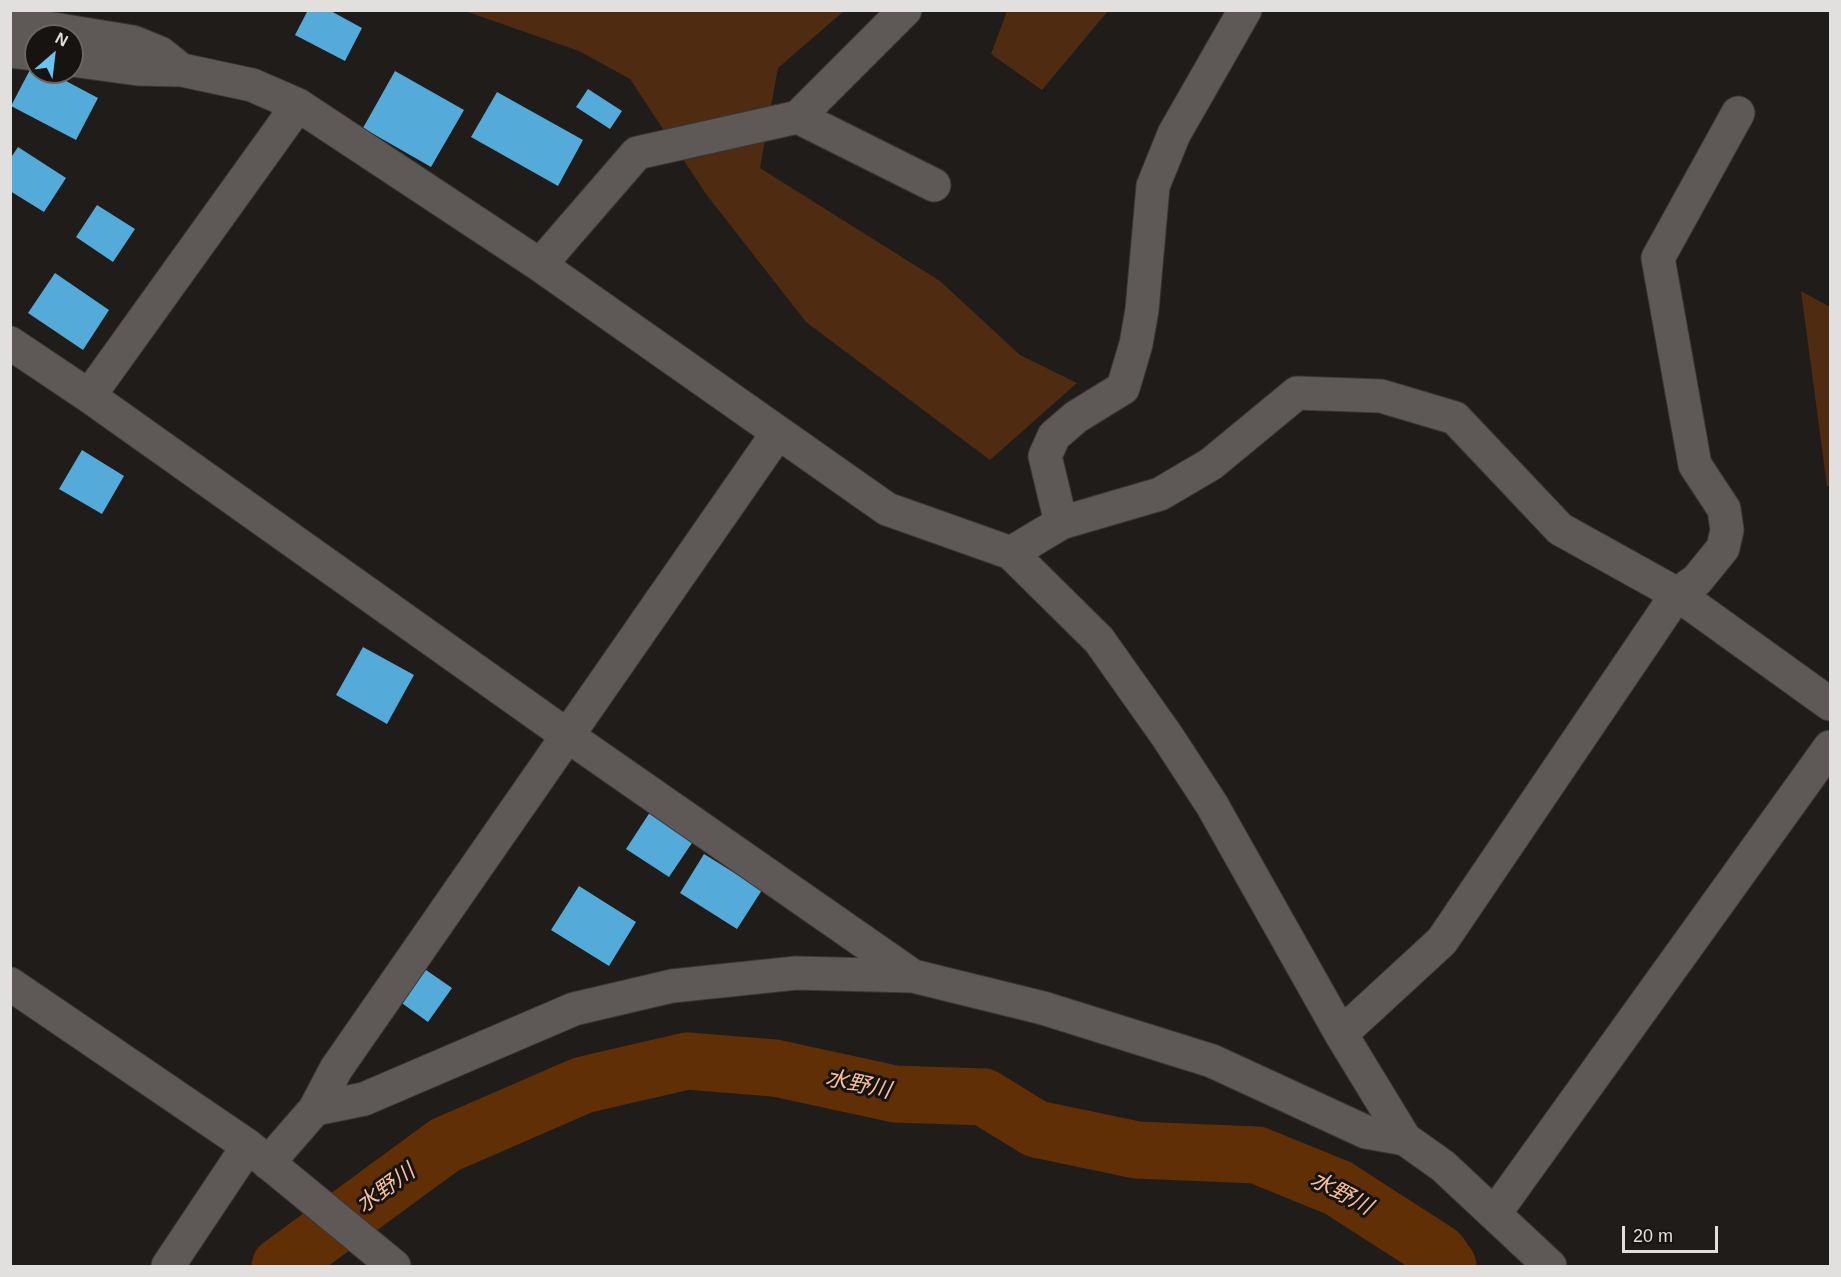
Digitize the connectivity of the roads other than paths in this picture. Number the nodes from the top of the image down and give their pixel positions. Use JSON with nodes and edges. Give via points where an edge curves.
{"nodes":[{"id":1,"x":905,"y":10,"type":"edge"},
{"id":2,"x":1245,"y":10,"type":"edge"},
{"id":3,"x":10,"y":22,"type":"edge"},
{"id":4,"x":84,"y":62,"type":"edge"},
{"id":5,"x":182,"y":70,"type":"junction"},
{"id":6,"x":298,"y":105,"type":"junction"},
{"id":7,"x":1738,"y":113,"type":"dead end"},
{"id":8,"x":798,"y":117,"type":"junction"},
{"id":9,"x":934,"y":185,"type":"dead end"},
{"id":10,"x":540,"y":265,"type":"junction"},
{"id":11,"x":10,"y":343,"type":"edge"},
{"id":12,"x":89,"y":396,"type":"junction"},
{"id":13,"x":777,"y":434,"type":"junction"},
{"id":14,"x":1061,"y":523,"type":"junction"},
{"id":15,"x":1011,"y":553,"type":"junction"},
{"id":16,"x":1677,"y":594,"type":"junction"},
{"id":17,"x":1830,"y":705,"type":"edge"},
{"id":18,"x":568,"y":736,"type":"junction"},
{"id":19,"x":1830,"y":747,"type":"edge"},
{"id":20,"x":913,"y":976,"type":"junction"},
{"id":21,"x":10,"y":984,"type":"edge"},
{"id":22,"x":1341,"y":1034,"type":"junction"},
{"id":23,"x":315,"y":1109,"type":"junction"},
{"id":24,"x":1406,"y":1139,"type":"junction"},
{"id":25,"x":266,"y":1160,"type":"junction"},
{"id":26,"x":1495,"y":1213,"type":"junction"},
{"id":27,"x":168,"y":1266,"type":"edge"},
{"id":28,"x":394,"y":1266,"type":"edge"},
{"id":29,"x":1550,"y":1266,"type":"edge"}],
"edges":[{"from":1,"to":8,"type":"street"},
{"from":2,"to":14,"type":"street","via":[[1174,134],[1153,186],[1142,310],[1123,388],[1054,435],[1046,456]]},
{"from":3,"to":5,"type":"street","via":[[133,42],[160,53]]},
{"from":4,"to":5,"type":"street"},
{"from":5,"to":6,"type":"street","via":[[252,85]]},
{"from":6,"to":10,"type":"street"},
{"from":6,"to":12,"type":"street"},
{"from":7,"to":16,"type":"street","via":[[1658,258],[1695,465],[1724,509],[1727,530],[1724,548],[1697,580]]},
{"from":8,"to":9,"type":"street"},
{"from":8,"to":10,"type":"street","via":[[637,153]]},
{"from":10,"to":13,"type":"street"},
{"from":11,"to":12,"type":"street"},
{"from":12,"to":18,"type":"street"},
{"from":13,"to":15,"type":"street","via":[[887,509]]},
{"from":13,"to":18,"type":"street"},
{"from":14,"to":15,"type":"street"},
{"from":14,"to":16,"type":"street","via":[[1160,494],[1211,464],[1297,393],[1382,396],[1455,418],[1560,529]]},
{"from":15,"to":22,"type":"street","via":[[1099,640],[1167,736],[1212,805]]},
{"from":16,"to":17,"type":"street"},
{"from":16,"to":22,"type":"street","via":[[1442,941]]},
{"from":18,"to":20,"type":"street"},
{"from":18,"to":23,"type":"street","via":[[336,1069]]},
{"from":19,"to":26,"type":"street"},
{"from":20,"to":23,"type":"street","via":[[796,973],[672,986],[574,1009],[364,1099]]},
{"from":20,"to":24,"type":"street","via":[[1043,1008],[1212,1061],[1366,1132]]},
{"from":21,"to":25,"type":"street"},
{"from":22,"to":24,"type":"street"},
{"from":23,"to":25,"type":"street"},
{"from":24,"to":26,"type":"street"},
{"from":25,"to":27,"type":"street"},
{"from":25,"to":28,"type":"street"},
{"from":26,"to":29,"type":"street"}]}
